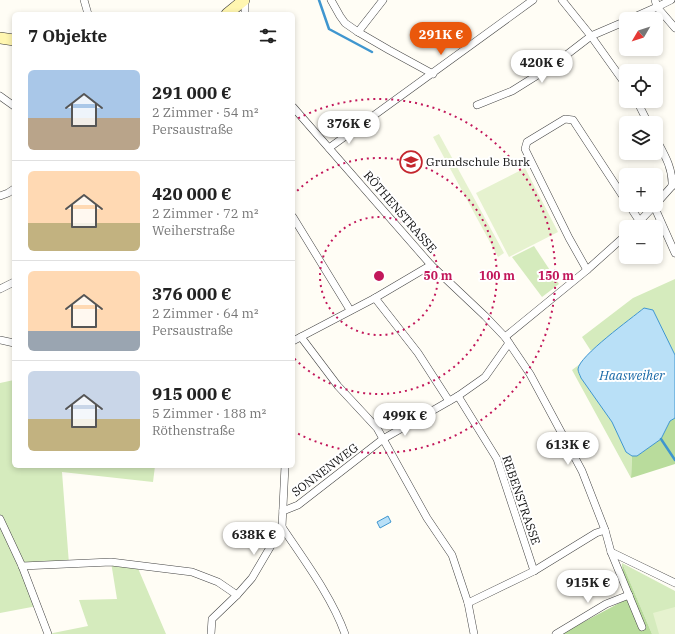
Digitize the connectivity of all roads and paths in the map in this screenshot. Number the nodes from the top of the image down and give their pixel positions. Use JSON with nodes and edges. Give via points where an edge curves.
{"nodes":[{"id":1,"x":85,"y":0,"type":"edge"},
{"id":2,"x":244,"y":0,"type":"edge"},
{"id":3,"x":331,"y":0,"type":"edge"},
{"id":4,"x":382,"y":0,"type":"edge"},
{"id":5,"x":533,"y":0,"type":"edge"},
{"id":6,"x":562,"y":0,"type":"edge"},
{"id":7,"x":655,"y":0,"type":"edge"},
{"id":8,"x":671,"y":0,"type":"edge"},
{"id":9,"x":657,"y":8,"type":"junction"},
{"id":10,"x":88,"y":12,"type":"edge"},
{"id":11,"x":229,"y":12,"type":"edge"},
{"id":12,"x":245,"y":12,"type":"edge"},
{"id":13,"x":647,"y":12,"type":"edge"},
{"id":14,"x":619,"y":24,"type":"edge"},
{"id":15,"x":675,"y":28,"type":"edge"},
{"id":16,"x":358,"y":32,"type":"junction"},
{"id":17,"x":591,"y":36,"type":"junction"},
{"id":18,"x":0,"y":38,"type":"edge"},
{"id":19,"x":12,"y":40,"type":"edge"},
{"id":20,"x":433,"y":74,"type":"junction"},
{"id":21,"x":619,"y":75,"type":"edge"},
{"id":22,"x":0,"y":96,"type":"edge"},
{"id":23,"x":12,"y":105,"type":"edge"},
{"id":24,"x":477,"y":105,"type":"dead end"},
{"id":25,"x":295,"y":109,"type":"edge"},
{"id":26,"x":329,"y":148,"type":"junction"},
{"id":27,"x":663,"y":149,"type":"edge"},
{"id":28,"x":672,"y":163,"type":"edge"},
{"id":29,"x":673,"y":187,"type":"edge"},
{"id":30,"x":12,"y":190,"type":"edge"},
{"id":31,"x":619,"y":190,"type":"edge"},
{"id":32,"x":0,"y":196,"type":"edge"},
{"id":33,"x":663,"y":197,"type":"edge"},
{"id":34,"x":648,"y":212,"type":"edge"},
{"id":35,"x":658,"y":212,"type":"edge"},
{"id":36,"x":295,"y":220,"type":"edge"},
{"id":37,"x":641,"y":220,"type":"edge"},
{"id":38,"x":619,"y":241,"type":"edge"},
{"id":39,"x":675,"y":253,"type":"edge"},
{"id":40,"x":431,"y":265,"type":"junction"},
{"id":41,"x":587,"y":270,"type":"junction"},
{"id":42,"x":12,"y":283,"type":"edge"},
{"id":43,"x":0,"y":289,"type":"edge"},
{"id":44,"x":375,"y":298,"type":"junction"},
{"id":45,"x":350,"y":310,"type":"junction"},
{"id":46,"x":302,"y":337,"type":"junction"},
{"id":47,"x":0,"y":340,"type":"edge"},
{"id":48,"x":295,"y":340,"type":"edge"},
{"id":49,"x":507,"y":340,"type":"junction"},
{"id":50,"x":12,"y":343,"type":"edge"},
{"id":51,"x":458,"y":396,"type":"junction"},
{"id":52,"x":449,"y":401,"type":"junction"},
{"id":53,"x":383,"y":440,"type":"junction"},
{"id":54,"x":286,"y":468,"type":"edge"},
{"id":55,"x":283,"y":511,"type":"junction"},
{"id":56,"x":0,"y":519,"type":"edge"},
{"id":57,"x":282,"y":527,"type":"junction"},
{"id":58,"x":605,"y":530,"type":"junction"},
{"id":59,"x":611,"y":552,"type":"junction"},
{"id":60,"x":22,"y":566,"type":"junction"},
{"id":61,"x":534,"y":571,"type":"junction"},
{"id":62,"x":675,"y":583,"type":"edge"},
{"id":63,"x":237,"y":595,"type":"junction"},
{"id":64,"x":630,"y":595,"type":"junction"},
{"id":65,"x":468,"y":603,"type":"junction"},
{"id":66,"x":642,"y":627,"type":"dead end"},
{"id":67,"x":48,"y":634,"type":"edge"},
{"id":68,"x":211,"y":634,"type":"edge"},
{"id":69,"x":345,"y":634,"type":"edge"},
{"id":70,"x":474,"y":634,"type":"edge"},
{"id":71,"x":556,"y":634,"type":"edge"}],
"edges":[{"from":1,"to":10,"type":"street"},
{"from":2,"to":11,"type":"main road"},
{"from":2,"to":12,"type":"street"},
{"from":3,"to":16,"type":"street","via":[[345,23]]},
{"from":4,"to":16,"type":"street"},
{"from":5,"to":20,"type":"street"},
{"from":6,"to":17,"type":"street"},
{"from":7,"to":9,"type":"street"},
{"from":8,"to":9,"type":"street"},
{"from":9,"to":13,"type":"street"},
{"from":9,"to":15,"type":"street"},
{"from":14,"to":17,"type":"street"},
{"from":16,"to":20,"type":"street"},
{"from":17,"to":21,"type":"street"},
{"from":17,"to":24,"type":"street","via":[[532,80]]},
{"from":18,"to":19,"type":"main road"},
{"from":20,"to":26,"type":"street"},
{"from":22,"to":23,"type":"street"},
{"from":25,"to":26,"type":"street","name":"RÖTHENSTRASSE"},
{"from":26,"to":40,"type":"street","name":"RÖTHENSTRASSE"},
{"from":27,"to":28,"type":"street"},
{"from":28,"to":29,"type":"street"},
{"from":29,"to":33,"type":"street"},
{"from":30,"to":32,"type":"street"},
{"from":31,"to":41,"type":"street","via":[[573,120],[565,119],[527,142],[525,149]]},
{"from":34,"to":37,"type":"street"},
{"from":35,"to":39,"type":"street"},
{"from":36,"to":45,"type":"street"},
{"from":38,"to":41,"type":"street","name":"SONNENWEG"},
{"from":40,"to":44,"type":"street"},
{"from":40,"to":49,"type":"street","name":"RÖTHENSTRASSE"},
{"from":41,"to":49,"type":"street","name":"SONNENWEG"},
{"from":42,"to":43,"type":"street"},
{"from":44,"to":45,"type":"street"},
{"from":44,"to":52,"type":"street","via":[[418,353]]},
{"from":45,"to":46,"type":"street"},
{"from":46,"to":48,"type":"street"},
{"from":46,"to":53,"type":"street","via":[[338,386],[377,428]]},
{"from":47,"to":50,"type":"street"},
{"from":49,"to":51,"type":"street","name":"SONNENWEG","via":[[485,377]]},
{"from":49,"to":58,"type":"street","name":"RÖTHENSTRASSE","via":[[530,374],[562,432],[582,472]]},
{"from":51,"to":52,"type":"street","name":"SONNENWEG"},
{"from":51,"to":61,"type":"street","name":"REBENSTRASSE","via":[[497,459]]},
{"from":52,"to":53,"type":"street","name":"SONNENWEG"},
{"from":53,"to":55,"type":"street","name":"SONNENWEG","via":[[298,505]]},
{"from":53,"to":65,"type":"street","via":[[452,555]]},
{"from":54,"to":55,"type":"street"},
{"from":55,"to":57,"type":"street"},
{"from":56,"to":60,"type":"street"},
{"from":57,"to":63,"type":"street","via":[[252,578]]},
{"from":57,"to":69,"type":"street","via":[[309,566],[340,620]]},
{"from":58,"to":59,"type":"street","name":"RÖTHENSTRASSE"},
{"from":58,"to":61,"type":"street"},
{"from":59,"to":62,"type":"street"},
{"from":59,"to":64,"type":"street","name":"RÖTHENSTRASSE"},
{"from":60,"to":63,"type":"street","via":[[111,562],[192,572],[218,582]]},
{"from":60,"to":67,"type":"street"},
{"from":61,"to":65,"type":"street"},
{"from":63,"to":68,"type":"street","via":[[212,619]]},
{"from":64,"to":66,"type":"street","name":"RÖTHENSTRASSE"},
{"from":64,"to":71,"type":"street","via":[[606,604]]},
{"from":65,"to":70,"type":"street"}]}
